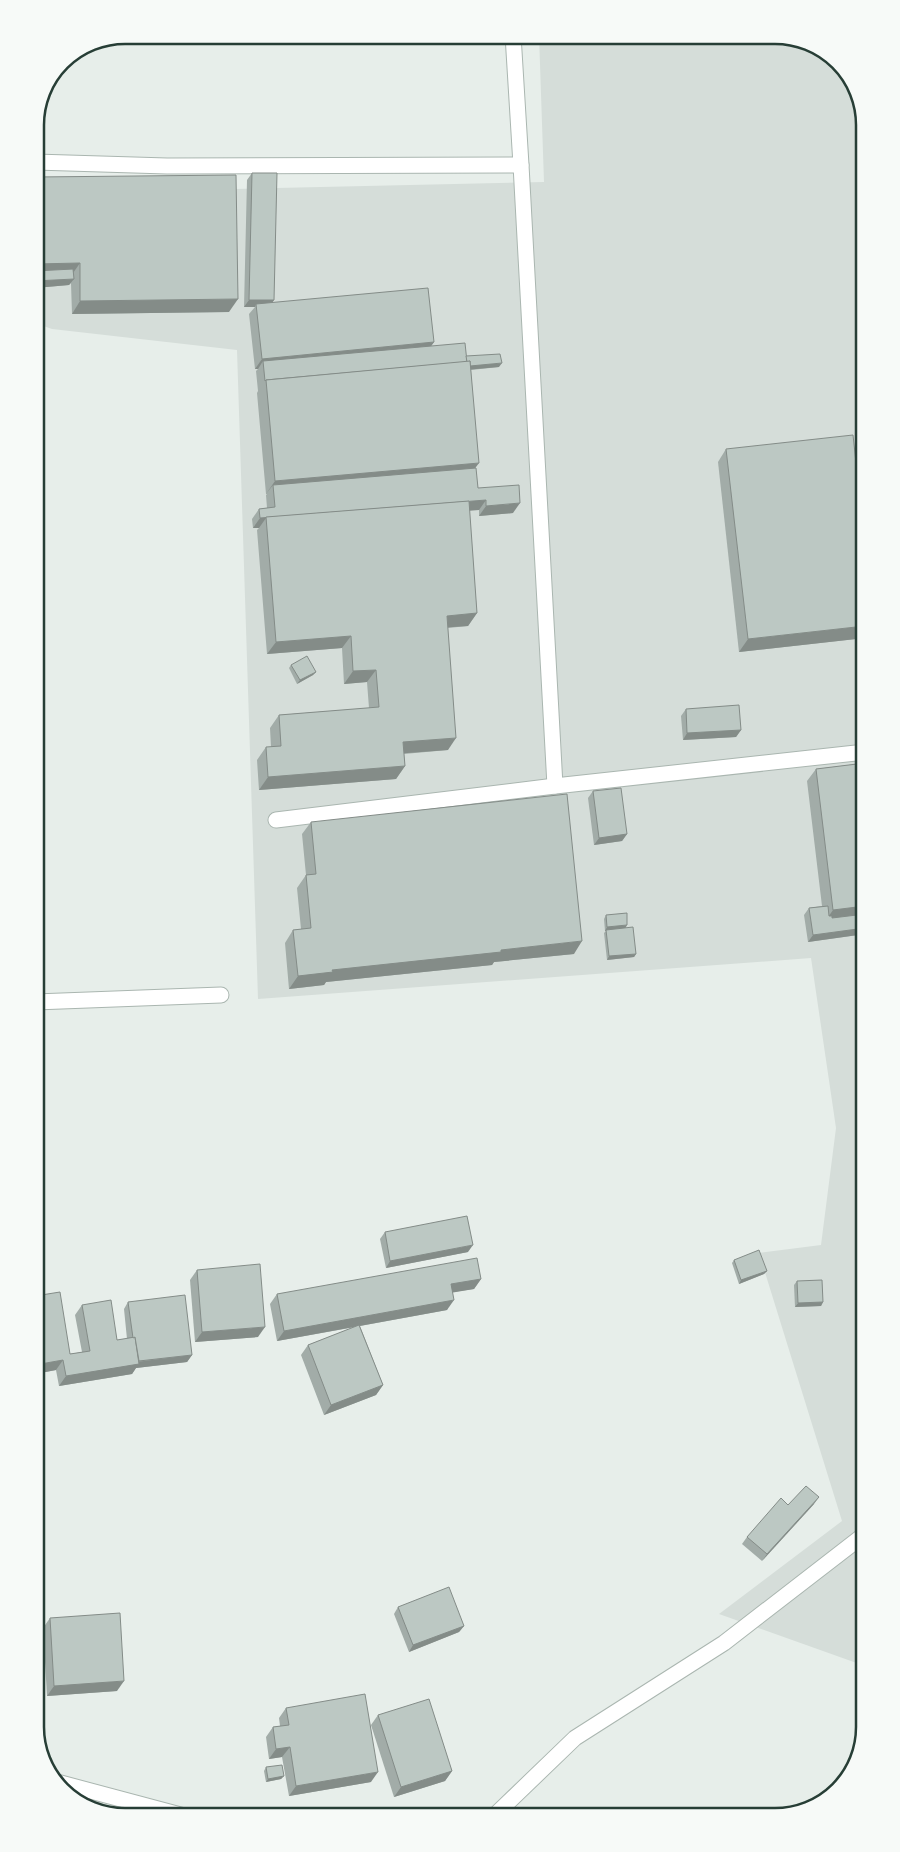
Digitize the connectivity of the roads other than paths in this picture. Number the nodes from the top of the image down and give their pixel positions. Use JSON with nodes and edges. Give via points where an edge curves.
{"nodes":[{"id":1,"x":513,"y":44,"type":"edge"},
{"id":2,"x":44,"y":162,"type":"edge"},
{"id":3,"x":521,"y":165,"type":"junction"},
{"id":4,"x":856,"y":753,"type":"edge"},
{"id":5,"x":555,"y":786,"type":"junction"},
{"id":6,"x":276,"y":820,"type":"dead end"},
{"id":7,"x":221,"y":995,"type":"dead end"},
{"id":8,"x":44,"y":1002,"type":"edge"},
{"id":9,"x":856,"y":1541,"type":"edge"},
{"id":10,"x":70,"y":1785,"type":"edge"},
{"id":11,"x":154,"y":1808,"type":"edge"},
{"id":12,"x":502,"y":1808,"type":"edge"}],
"edges":[{"from":1,"to":3,"type":"street"},
{"from":2,"to":3,"type":"street","via":[[167,166]]},
{"from":3,"to":5,"type":"street"},
{"from":4,"to":5,"type":"street"},
{"from":5,"to":6,"type":"street"},
{"from":7,"to":8,"type":"street"},
{"from":9,"to":12,"type":"street","via":[[724,1643],[575,1738]]},
{"from":10,"to":11,"type":"street"}]}
